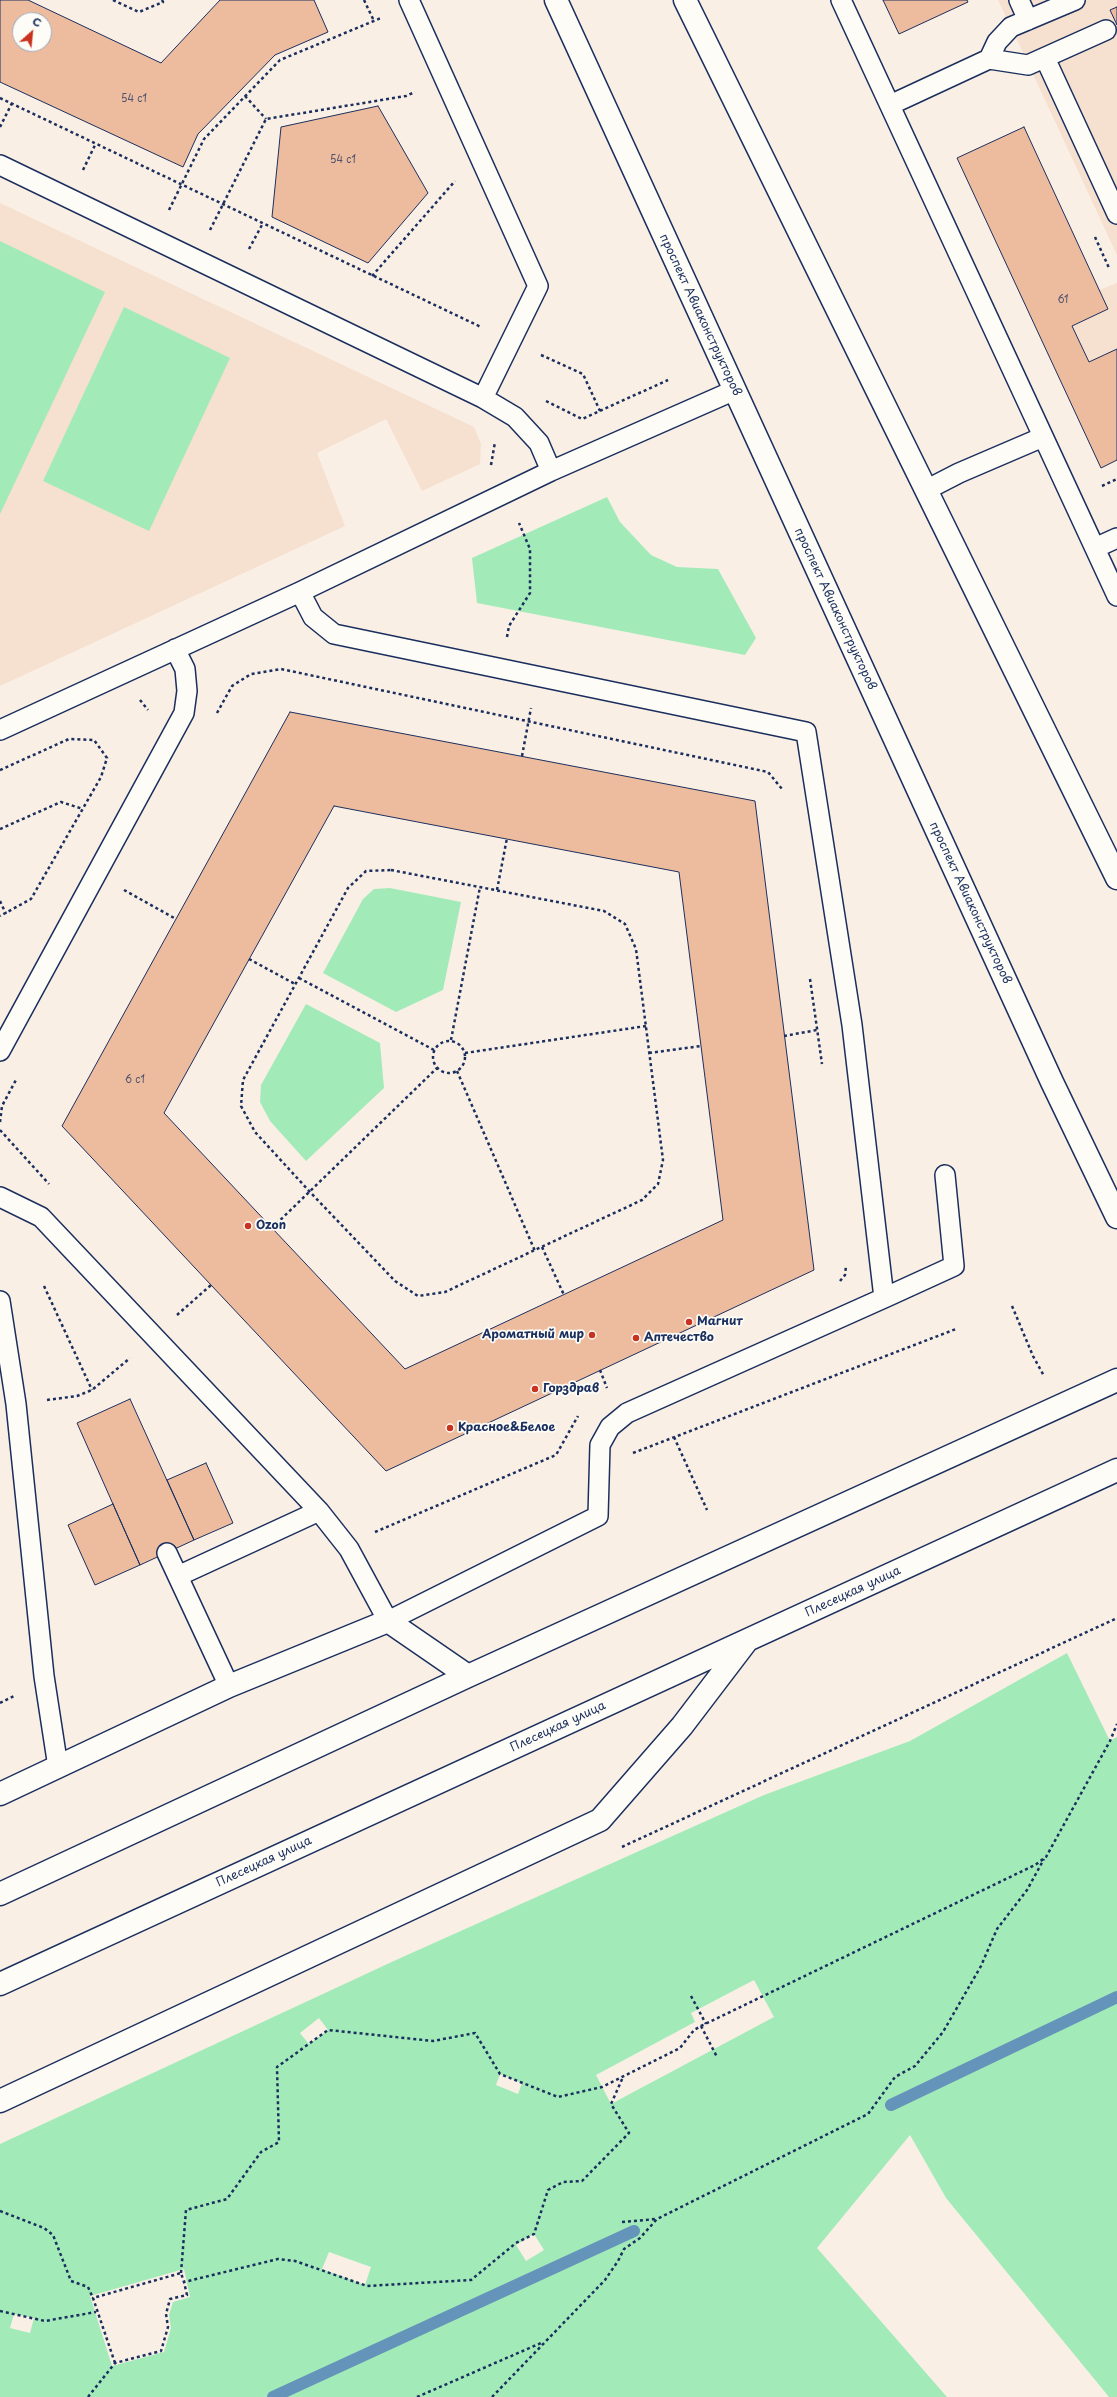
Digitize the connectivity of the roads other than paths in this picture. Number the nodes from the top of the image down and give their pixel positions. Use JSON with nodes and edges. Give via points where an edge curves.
{"nodes":[{"id":1,"x":556,"y":0,"type":"edge"},
{"id":2,"x":685,"y":0,"type":"edge"},
{"id":3,"x":842,"y":0,"type":"edge"},
{"id":4,"x":1019,"y":0,"type":"edge"},
{"id":5,"x":1075,"y":0,"type":"edge"},
{"id":6,"x":410,"y":3,"type":"edge"},
{"id":7,"x":1028,"y":20,"type":"junction"},
{"id":8,"x":1106,"y":30,"type":"dead end"},
{"id":9,"x":1045,"y":58,"type":"junction"},
{"id":10,"x":989,"y":60,"type":"junction"},
{"id":11,"x":890,"y":105,"type":"junction"},
{"id":12,"x":0,"y":165,"type":"edge"},
{"id":13,"x":1117,"y":214,"type":"edge"},
{"id":14,"x":735,"y":390,"type":"junction"},
{"id":15,"x":483,"y":398,"type":"junction"},
{"id":16,"x":1043,"y":437,"type":"junction"},
{"id":17,"x":551,"y":471,"type":"junction"},
{"id":18,"x":926,"y":490,"type":"junction"},
{"id":19,"x":1117,"y":538,"type":"edge"},
{"id":20,"x":1095,"y":548,"type":"junction"},
{"id":21,"x":300,"y":592,"type":"junction"},
{"id":22,"x":1117,"y":596,"type":"edge"},
{"id":23,"x":175,"y":649,"type":"junction"},
{"id":24,"x":0,"y":730,"type":"edge"},
{"id":25,"x":1117,"y":878,"type":"edge"},
{"id":26,"x":0,"y":1051,"type":"edge"},
{"id":27,"x":945,"y":1175,"type":"dead end"},
{"id":28,"x":0,"y":1197,"type":"edge"},
{"id":29,"x":1117,"y":1217,"type":"edge"},
{"id":30,"x":884,"y":1298,"type":"junction"},
{"id":31,"x":0,"y":1301,"type":"edge"},
{"id":32,"x":1117,"y":1380,"type":"edge"},
{"id":33,"x":1117,"y":1470,"type":"edge"},
{"id":34,"x":319,"y":1512,"type":"junction"},
{"id":35,"x":167,"y":1553,"type":"dead end"},
{"id":36,"x":178,"y":1576,"type":"junction"},
{"id":37,"x":388,"y":1621,"type":"junction"},
{"id":38,"x":747,"y":1640,"type":"junction"},
{"id":39,"x":468,"y":1676,"type":"junction"},
{"id":40,"x":229,"y":1686,"type":"junction"},
{"id":41,"x":58,"y":1767,"type":"junction"},
{"id":42,"x":0,"y":1794,"type":"edge"},
{"id":43,"x":0,"y":1894,"type":"edge"},
{"id":44,"x":0,"y":1984,"type":"edge"},
{"id":45,"x":0,"y":2101,"type":"edge"}],
"edges":[{"from":1,"to":14,"type":"street","name":"проспект Авиаконструкторов"},
{"from":2,"to":18,"type":"street"},
{"from":3,"to":11,"type":"lane"},
{"from":4,"to":7,"type":"lane"},
{"from":5,"to":7,"type":"lane"},
{"from":6,"to":15,"type":"lane","via":[[538,286]]},
{"from":7,"to":10,"type":"lane","via":[[1011,27],[997,42]]},
{"from":8,"to":9,"type":"lane"},
{"from":9,"to":10,"type":"lane","via":[[1028,65]]},
{"from":9,"to":13,"type":"lane"},
{"from":10,"to":11,"type":"lane"},
{"from":11,"to":16,"type":"lane"},
{"from":12,"to":15,"type":"lane"},
{"from":14,"to":17,"type":"lane"},
{"from":14,"to":29,"type":"street","name":"проспект Авиаконструкторов","via":[[1049,1075]]},
{"from":15,"to":17,"type":"lane","via":[[515,417],[539,443]]},
{"from":16,"to":18,"type":"lane"},
{"from":16,"to":20,"type":"lane"},
{"from":17,"to":21,"type":"lane"},
{"from":18,"to":25,"type":"street"},
{"from":19,"to":20,"type":"lane"},
{"from":20,"to":22,"type":"lane"},
{"from":21,"to":23,"type":"lane"},
{"from":21,"to":30,"type":"lane","via":[[313,617],[334,634],[806,732],[852,1025]]},
{"from":23,"to":24,"type":"lane"},
{"from":23,"to":26,"type":"lane","via":[[185,669],[188,691],[184,713]]},
{"from":27,"to":30,"type":"lane","via":[[954,1266]]},
{"from":28,"to":34,"type":"lane","via":[[41,1217]]},
{"from":30,"to":37,"type":"lane","via":[[627,1413],[610,1427],[600,1445],[598,1516]]},
{"from":31,"to":41,"type":"lane","via":[[16,1404],[44,1676]]},
{"from":32,"to":39,"type":"street"},
{"from":33,"to":38,"type":"street","name":"Плесецкая улица"},
{"from":34,"to":36,"type":"lane"},
{"from":34,"to":37,"type":"lane","via":[[349,1549]]},
{"from":35,"to":36,"type":"lane"},
{"from":36,"to":40,"type":"lane"},
{"from":37,"to":39,"type":"street"},
{"from":37,"to":40,"type":"street"},
{"from":38,"to":44,"type":"street","name":"Плесецкая улица"},
{"from":38,"to":45,"type":"street","via":[[682,1726],[600,1820]]},
{"from":39,"to":43,"type":"street"},
{"from":40,"to":41,"type":"street"},
{"from":41,"to":42,"type":"street"}]}
